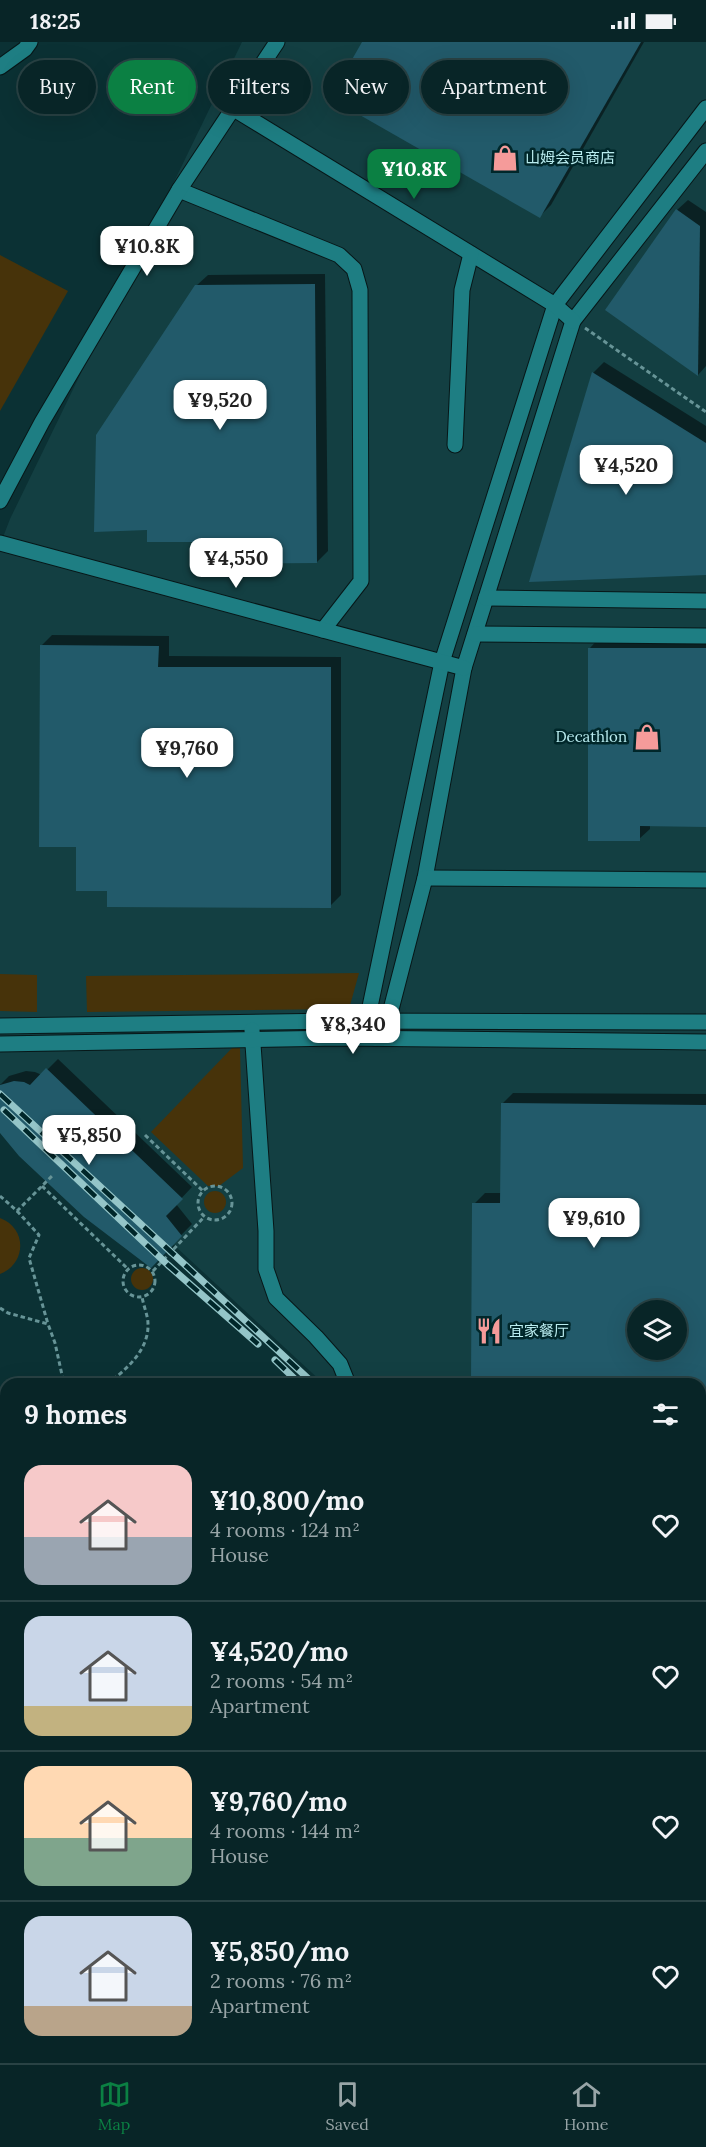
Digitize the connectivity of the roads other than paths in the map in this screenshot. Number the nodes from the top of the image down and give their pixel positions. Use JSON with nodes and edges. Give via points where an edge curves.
{"nodes":[{"id":1,"x":30,"y":42,"type":"edge"},
{"id":2,"x":277,"y":42,"type":"edge"},
{"id":3,"x":266,"y":60,"type":"edge"},
{"id":4,"x":0,"y":67,"type":"edge"},
{"id":5,"x":706,"y":108,"type":"edge"},
{"id":6,"x":231,"y":114,"type":"edge"},
{"id":7,"x":241,"y":114,"type":"edge"},
{"id":8,"x":706,"y":152,"type":"edge"},
{"id":9,"x":179,"y":190,"type":"junction"},
{"id":10,"x":471,"y":254,"type":"junction"},
{"id":11,"x":555,"y":304,"type":"junction"},
{"id":12,"x":573,"y":321,"type":"junction"},
{"id":13,"x":455,"y":445,"type":"dead end"},
{"id":14,"x":0,"y":501,"type":"edge"},
{"id":15,"x":0,"y":543,"type":"edge"},
{"id":16,"x":486,"y":598,"type":"junction"},
{"id":17,"x":706,"y":601,"type":"edge"},
{"id":18,"x":323,"y":630,"type":"junction"},
{"id":19,"x":475,"y":634,"type":"junction"},
{"id":20,"x":706,"y":636,"type":"edge"},
{"id":21,"x":442,"y":662,"type":"junction"},
{"id":22,"x":464,"y":668,"type":"junction"},
{"id":23,"x":425,"y":878,"type":"junction"},
{"id":24,"x":706,"y":880,"type":"edge"},
{"id":25,"x":368,"y":1021,"type":"junction"},
{"id":26,"x":388,"y":1021,"type":"junction"},
{"id":27,"x":252,"y":1022,"type":"junction"},
{"id":28,"x":706,"y":1022,"type":"edge"},
{"id":29,"x":0,"y":1026,"type":"edge"},
{"id":30,"x":375,"y":1038,"type":"junction"},
{"id":31,"x":253,"y":1040,"type":"junction"},
{"id":32,"x":706,"y":1042,"type":"edge"},
{"id":33,"x":0,"y":1044,"type":"edge"},
{"id":34,"x":346,"y":1378,"type":"edge"}],
"edges":[{"from":1,"to":4,"type":"street"},
{"from":2,"to":3,"type":"street"},
{"from":5,"to":11,"type":"street"},
{"from":6,"to":9,"type":"street"},
{"from":7,"to":10,"type":"street"},
{"from":8,"to":12,"type":"street"},
{"from":9,"to":14,"type":"street","via":[[42,422]]},
{"from":9,"to":18,"type":"street","via":[[339,255],[354,269],[360,290],[361,581]]},
{"from":10,"to":11,"type":"street"},
{"from":10,"to":13,"type":"street","via":[[462,290]]},
{"from":11,"to":12,"type":"street"},
{"from":11,"to":21,"type":"street"},
{"from":12,"to":16,"type":"street"},
{"from":15,"to":18,"type":"street"},
{"from":16,"to":17,"type":"street"},
{"from":16,"to":19,"type":"street"},
{"from":18,"to":21,"type":"street"},
{"from":19,"to":20,"type":"street"},
{"from":19,"to":22,"type":"street"},
{"from":21,"to":22,"type":"street"},
{"from":21,"to":25,"type":"street"},
{"from":22,"to":23,"type":"street"},
{"from":23,"to":24,"type":"street"},
{"from":23,"to":26,"type":"street"},
{"from":25,"to":26,"type":"street"},
{"from":25,"to":27,"type":"street"},
{"from":25,"to":30,"type":"street"},
{"from":26,"to":28,"type":"street"},
{"from":26,"to":30,"type":"street"},
{"from":27,"to":29,"type":"street"},
{"from":27,"to":31,"type":"street"},
{"from":30,"to":31,"type":"street"},
{"from":30,"to":32,"type":"street"},
{"from":31,"to":33,"type":"street"},
{"from":31,"to":34,"type":"street","via":[[266,1269],[276,1298],[316,1336],[340,1364]]}]}
